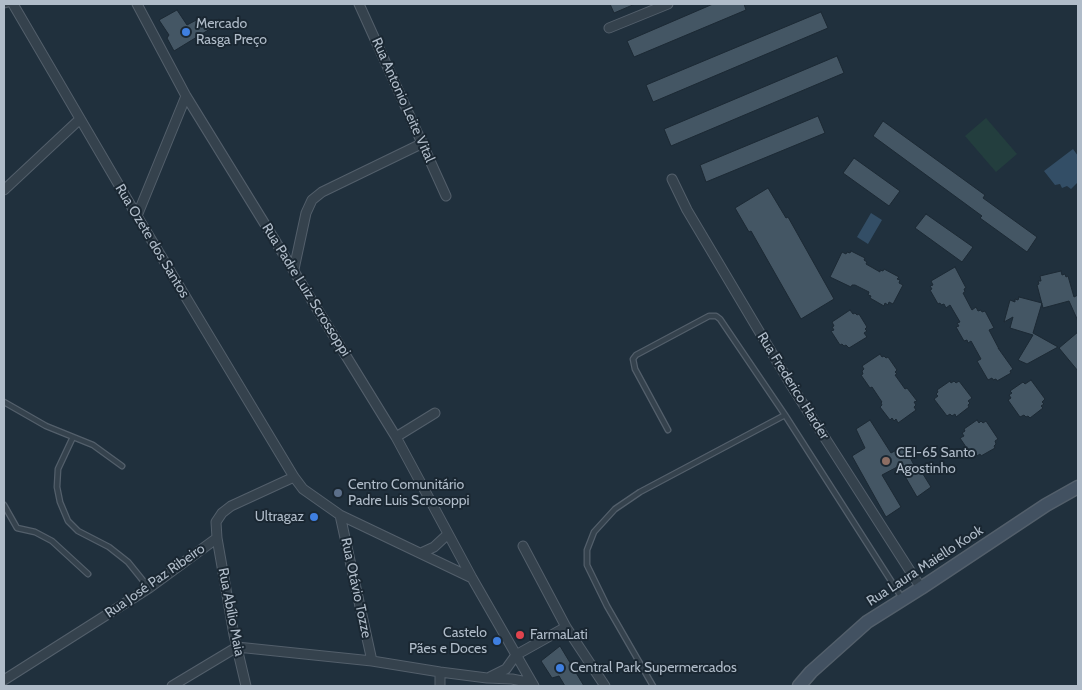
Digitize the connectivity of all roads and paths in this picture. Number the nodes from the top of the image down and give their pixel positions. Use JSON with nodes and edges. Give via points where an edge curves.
{"nodes":[{"id":1,"x":4,"y":4,"type":"edge"},
{"id":2,"x":8,"y":4,"type":"edge"},
{"id":3,"x":12,"y":4,"type":"edge"},
{"id":4,"x":137,"y":4,"type":"edge"},
{"id":5,"x":145,"y":4,"type":"edge"},
{"id":6,"x":359,"y":4,"type":"edge"},
{"id":7,"x":668,"y":4,"type":"edge"},
{"id":8,"x":143,"y":14,"type":"junction"},
{"id":9,"x":609,"y":28,"type":"dead end"},
{"id":10,"x":186,"y":96,"type":"junction"},
{"id":11,"x":80,"y":119,"type":"junction"},
{"id":12,"x":422,"y":143,"type":"junction"},
{"id":13,"x":672,"y":179,"type":"dead end"},
{"id":14,"x":5,"y":185,"type":"edge"},
{"id":15,"x":446,"y":196,"type":"dead end"},
{"id":16,"x":137,"y":216,"type":"junction"},
{"id":17,"x":294,"y":269,"type":"junction"},
{"id":18,"x":4,"y":402,"type":"edge"},
{"id":19,"x":435,"y":413,"type":"dead end"},
{"id":20,"x":785,"y":415,"type":"junction"},
{"id":21,"x":668,"y":430,"type":"dead end"},
{"id":22,"x":73,"y":437,"type":"junction"},
{"id":23,"x":396,"y":437,"type":"junction"},
{"id":24,"x":122,"y":466,"type":"dead end"},
{"id":25,"x":294,"y":477,"type":"junction"},
{"id":26,"x":1078,"y":487,"type":"edge"},
{"id":27,"x":4,"y":505,"type":"edge"},
{"id":28,"x":340,"y":516,"type":"junction"},
{"id":29,"x":448,"y":534,"type":"junction"},
{"id":30,"x":217,"y":538,"type":"junction"},
{"id":31,"x":523,"y":546,"type":"dead end"},
{"id":32,"x":421,"y":553,"type":"junction"},
{"id":33,"x":88,"y":574,"type":"dead end"},
{"id":34,"x":472,"y":578,"type":"junction"},
{"id":35,"x":149,"y":588,"type":"junction"},
{"id":36,"x":921,"y":588,"type":"junction"},
{"id":37,"x":903,"y":599,"type":"junction"},
{"id":38,"x":566,"y":627,"type":"junction"},
{"id":39,"x":237,"y":647,"type":"junction"},
{"id":40,"x":516,"y":655,"type":"junction"},
{"id":41,"x":372,"y":662,"type":"junction"},
{"id":42,"x":440,"y":672,"type":"junction"},
{"id":43,"x":487,"y":678,"type":"junction"},
{"id":44,"x":4,"y":680,"type":"edge"},
{"id":45,"x":533,"y":685,"type":"edge"},
{"id":46,"x":172,"y":686,"type":"edge"},
{"id":47,"x":246,"y":686,"type":"edge"},
{"id":48,"x":440,"y":686,"type":"edge"},
{"id":49,"x":605,"y":686,"type":"edge"},
{"id":50,"x":652,"y":686,"type":"edge"},
{"id":51,"x":799,"y":686,"type":"edge"}],
"edges":[{"from":1,"to":2,"type":"lane"},
{"from":3,"to":11,"type":"street","name":"Rua Ozete dos Santos"},
{"from":4,"to":8,"type":"street","name":"Rua Padre Luiz Scrossoppi"},
{"from":5,"to":8,"type":"street"},
{"from":6,"to":12,"type":"street","name":"Rua Antonio Leite Vital"},
{"from":7,"to":9,"type":"street"},
{"from":8,"to":10,"type":"street","name":"Rua Padre Luiz Scrossoppi"},
{"from":10,"to":16,"type":"street"},
{"from":10,"to":17,"type":"street","name":"Rua Padre Luiz Scrossoppi"},
{"from":11,"to":14,"type":"street"},
{"from":11,"to":16,"type":"street","name":"Rua Ozete dos Santos"},
{"from":12,"to":15,"type":"street","name":"Rua Antonio Leite Vital"},
{"from":12,"to":17,"type":"street","via":[[322,192],[312,200],[306,213]]},
{"from":13,"to":36,"type":"street","name":"Rua Frederico Harder","via":[[687,210],[791,385]]},
{"from":16,"to":25,"type":"street","name":"Rua Ozete dos Santos"},
{"from":17,"to":23,"type":"street","name":"Rua Padre Luiz Scrossoppi"},
{"from":18,"to":22,"type":"lane"},
{"from":19,"to":23,"type":"street"},
{"from":20,"to":21,"type":"lane","via":[[720,318],[709,316],[633,359],[635,370]]},
{"from":20,"to":37,"type":"lane"},
{"from":20,"to":50,"type":"lane","via":[[640,492],[615,509],[594,532],[587,550],[587,565]]},
{"from":22,"to":24,"type":"lane","via":[[93,445]]},
{"from":22,"to":35,"type":"lane","via":[[58,469],[57,488],[68,520],[78,531],[109,547],[128,562]]},
{"from":23,"to":29,"type":"street","name":"Rua Padre Luiz Scrossoppi"},
{"from":25,"to":28,"type":"street","via":[[303,490]]},
{"from":25,"to":30,"type":"street","name":"Rua José Paz Ribeiro","via":[[222,512],[216,522]]},
{"from":26,"to":36,"type":"main road","name":"Rua Laura Maiello Kook"},
{"from":27,"to":33,"type":"lane","via":[[16,528],[35,532],[52,541]]},
{"from":28,"to":32,"type":"street"},
{"from":28,"to":41,"type":"street","name":"Rua Otávio Tozze"},
{"from":29,"to":32,"type":"street","via":[[434,547]]},
{"from":29,"to":34,"type":"street","name":"Rua Padre Luiz Scrossoppi"},
{"from":30,"to":35,"type":"street","name":"Rua José Paz Ribeiro"},
{"from":30,"to":39,"type":"street","name":"Rua Abílio Maia"},
{"from":31,"to":38,"type":"street"},
{"from":32,"to":34,"type":"street"},
{"from":34,"to":40,"type":"street","name":"Rua Padre Luiz Scrossoppi"},
{"from":35,"to":44,"type":"street","name":"Rua José Paz Ribeiro"},
{"from":36,"to":37,"type":"main road","name":"Rua Laura Maiello Kook"},
{"from":37,"to":51,"type":"main road","name":"Rua Laura Maiello Kook","via":[[867,622]]},
{"from":38,"to":40,"type":"street"},
{"from":38,"to":49,"type":"street"},
{"from":39,"to":41,"type":"street"},
{"from":39,"to":46,"type":"street"},
{"from":39,"to":47,"type":"street","name":"Rua Abílio Maia"},
{"from":40,"to":43,"type":"street","via":[[506,669]]},
{"from":40,"to":45,"type":"street","name":"Rua Padre Luiz Scrossoppi"},
{"from":41,"to":42,"type":"street"},
{"from":42,"to":43,"type":"street"},
{"from":42,"to":48,"type":"street"},
{"from":43,"to":45,"type":"street","via":[[512,679]]}]}
